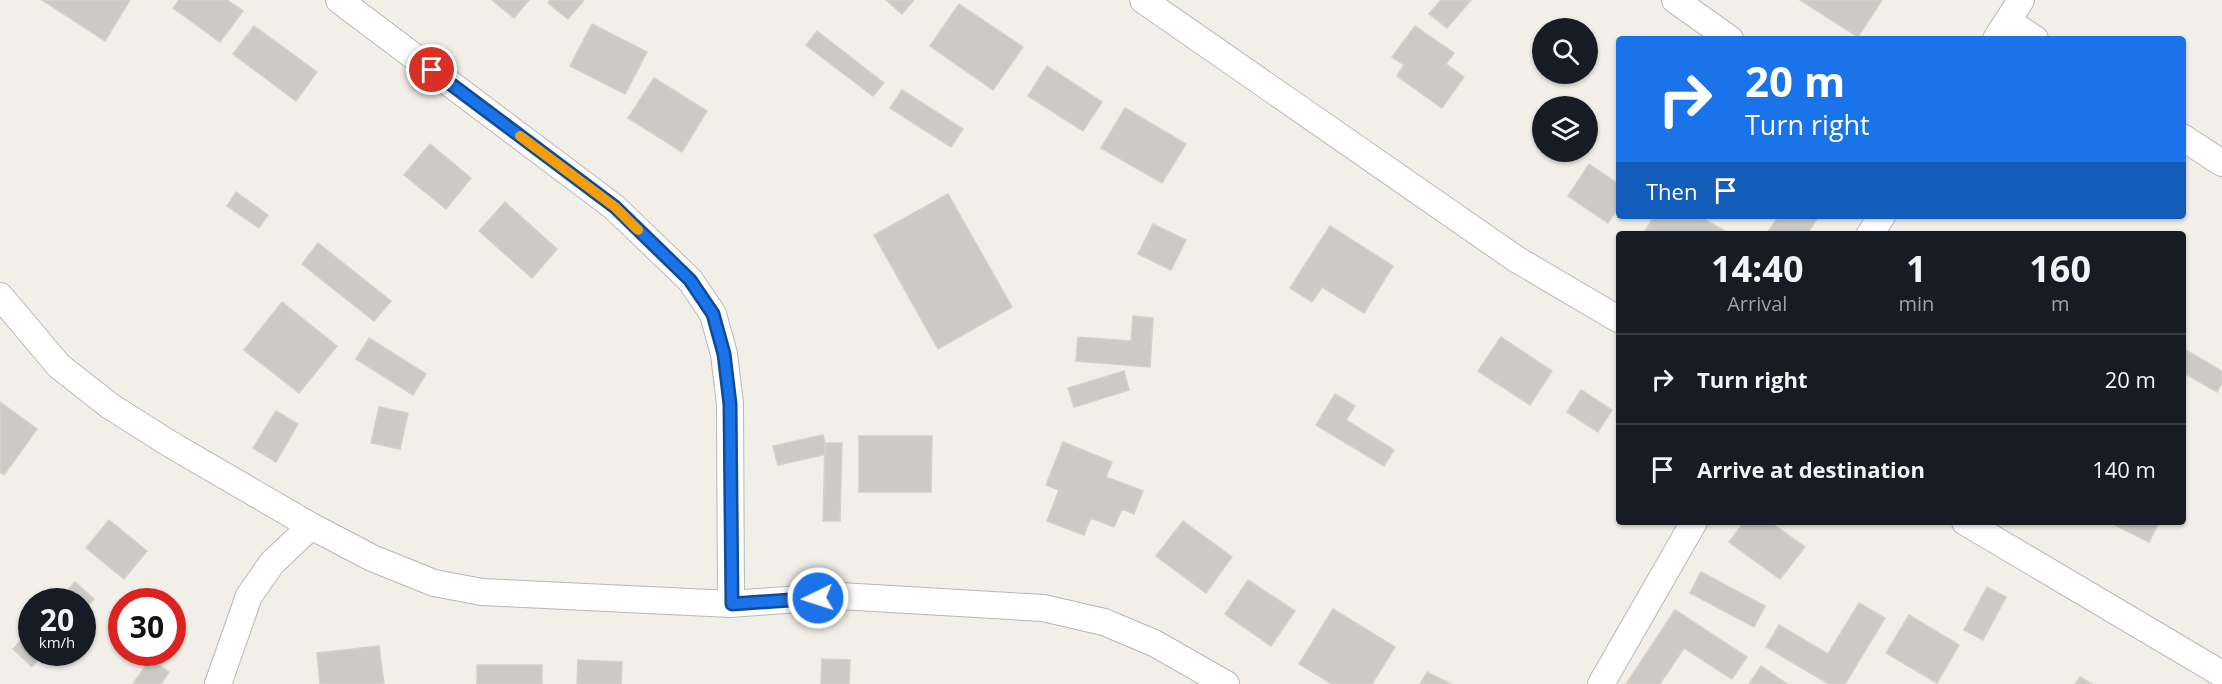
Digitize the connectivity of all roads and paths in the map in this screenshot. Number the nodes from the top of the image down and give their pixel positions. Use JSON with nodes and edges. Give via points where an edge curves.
{"nodes":[{"id":1,"x":339,"y":0,"type":"edge"},
{"id":2,"x":1143,"y":0,"type":"edge"},
{"id":3,"x":1675,"y":0,"type":"edge"},
{"id":4,"x":2008,"y":20,"type":"edge"},
{"id":5,"x":1726,"y":36,"type":"edge"},
{"id":6,"x":2031,"y":36,"type":"edge"},
{"id":7,"x":2186,"y":140,"type":"edge"},
{"id":8,"x":2222,"y":163,"type":"edge"},
{"id":9,"x":0,"y":296,"type":"edge"},
{"id":10,"x":1616,"y":318,"type":"edge"},
{"id":11,"x":1692,"y":525,"type":"edge"},
{"id":12,"x":1970,"y":525,"type":"edge"},
{"id":13,"x":311,"y":526,"type":"junction"},
{"id":14,"x":732,"y":604,"type":"junction"},
{"id":15,"x":2222,"y":674,"type":"edge"},
{"id":16,"x":219,"y":684,"type":"edge"},
{"id":17,"x":1226,"y":684,"type":"edge"},
{"id":18,"x":1601,"y":684,"type":"edge"}],
"edges":[{"from":1,"to":14,"type":"street","via":[[615,207],[690,280],[713,314],[724,354],[730,404]]},
{"from":2,"to":10,"type":"street","via":[[1516,259]]},
{"from":3,"to":5,"type":"street"},
{"from":4,"to":6,"type":"street"},
{"from":7,"to":8,"type":"street"},
{"from":9,"to":13,"type":"street","via":[[59,366],[110,406]]},
{"from":11,"to":18,"type":"street"},
{"from":12,"to":15,"type":"street"},
{"from":13,"to":14,"type":"street","via":[[372,558],[434,583],[482,592]]},
{"from":13,"to":16,"type":"street","via":[[272,563],[249,596]]},
{"from":14,"to":17,"type":"street","via":[[840,597],[1043,608],[1104,622],[1134,634]]}]}
